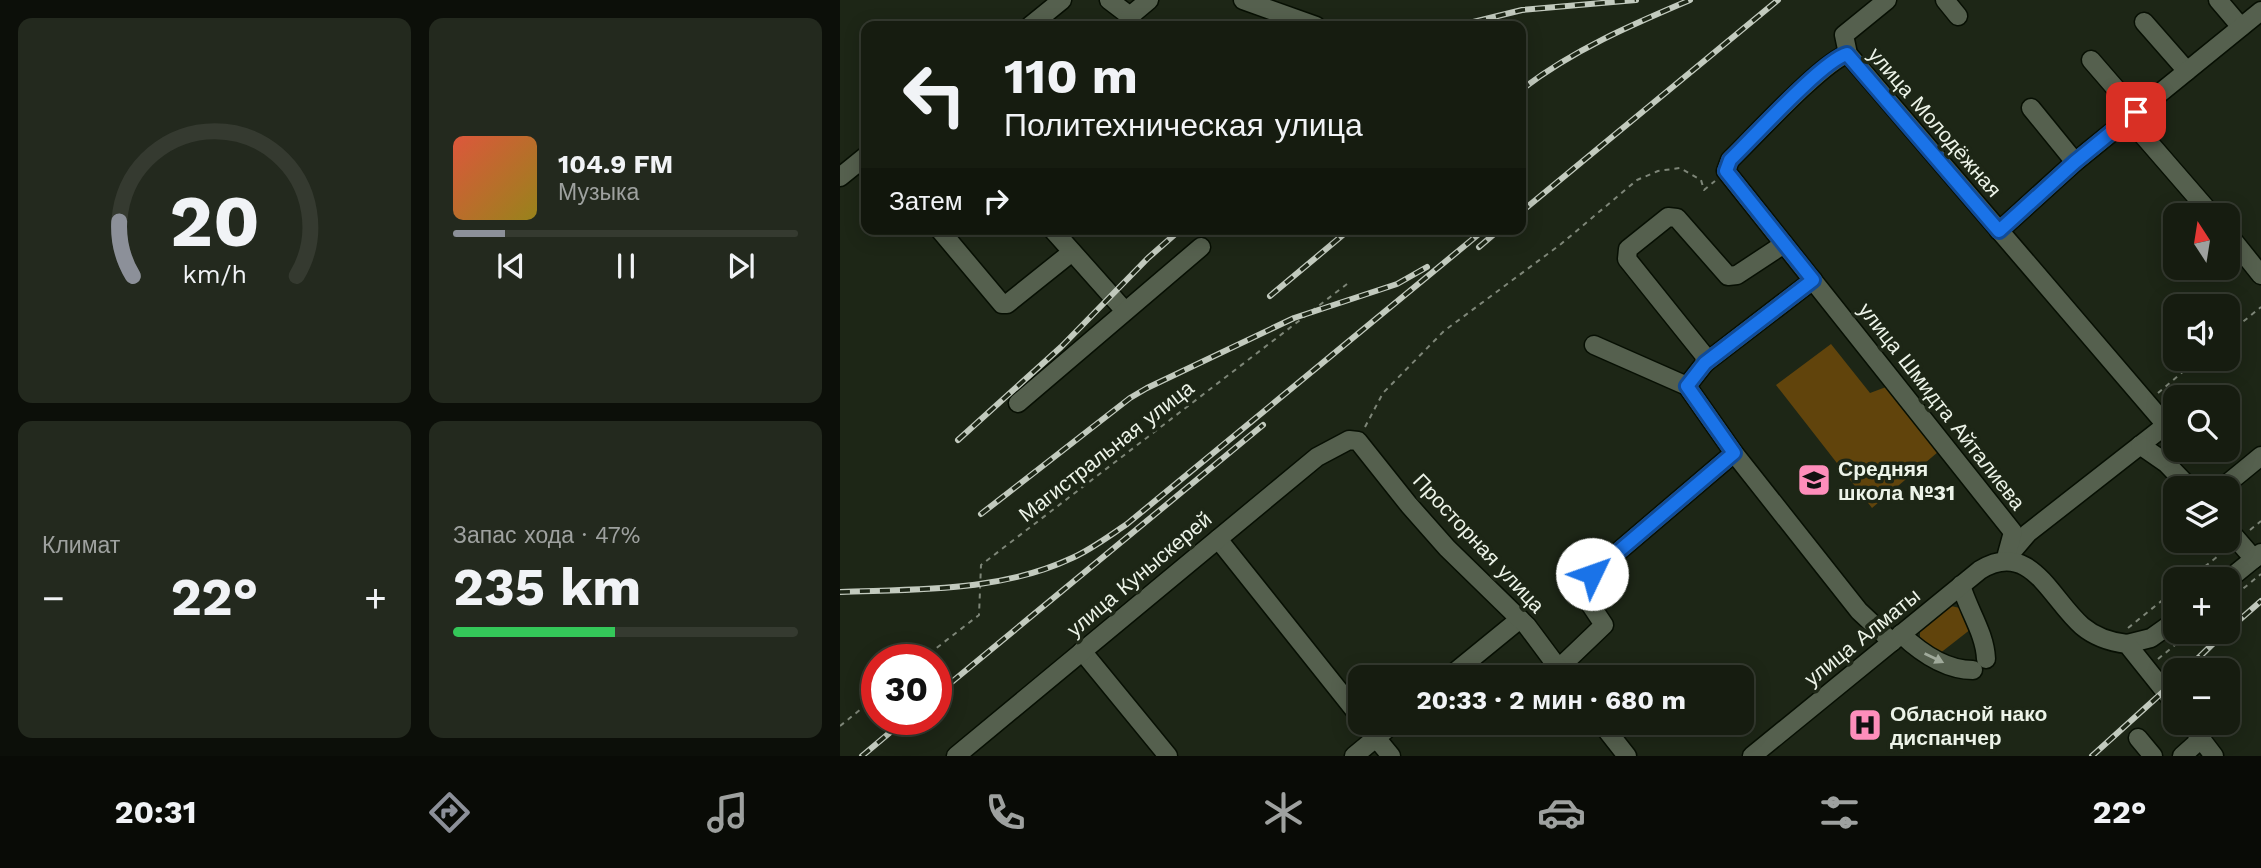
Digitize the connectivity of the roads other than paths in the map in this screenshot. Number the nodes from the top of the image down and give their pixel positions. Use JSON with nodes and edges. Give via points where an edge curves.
{"nodes":[{"id":1,"x":1062,"y":0,"type":"edge"},
{"id":2,"x":1109,"y":0,"type":"edge"},
{"id":3,"x":1149,"y":0,"type":"edge"},
{"id":4,"x":1243,"y":0,"type":"edge"},
{"id":5,"x":1887,"y":0,"type":"edge"},
{"id":6,"x":1945,"y":0,"type":"edge"},
{"id":7,"x":2218,"y":0,"type":"edge"},
{"id":8,"x":2261,"y":11,"type":"edge"},
{"id":9,"x":1958,"y":16,"type":"dead end"},
{"id":10,"x":1036,"y":21,"type":"edge"},
{"id":11,"x":1128,"y":21,"type":"edge"},
{"id":12,"x":1299,"y":21,"type":"edge"},
{"id":13,"x":2144,"y":22,"type":"dead end"},
{"id":14,"x":2241,"y":27,"type":"junction"},
{"id":15,"x":1847,"y":54,"type":"junction"},
{"id":16,"x":2091,"y":60,"type":"dead end"},
{"id":17,"x":2187,"y":71,"type":"junction"},
{"id":18,"x":2031,"y":108,"type":"dead end"},
{"id":19,"x":2132,"y":115,"type":"junction"},
{"id":20,"x":861,"y":160,"type":"edge"},
{"id":21,"x":2075,"y":162,"type":"junction"},
{"id":22,"x":840,"y":177,"type":"edge"},
{"id":23,"x":2202,"y":203,"type":"edge"},
{"id":24,"x":1999,"y":231,"type":"junction"},
{"id":25,"x":944,"y":235,"type":"edge"},
{"id":26,"x":1057,"y":235,"type":"edge"},
{"id":27,"x":1784,"y":244,"type":"junction"},
{"id":28,"x":1201,"y":247,"type":"dead end"},
{"id":29,"x":2240,"y":249,"type":"edge"},
{"id":30,"x":1072,"y":252,"type":"junction"},
{"id":31,"x":2261,"y":275,"type":"edge"},
{"id":32,"x":1813,"y":280,"type":"junction"},
{"id":33,"x":1125,"y":311,"type":"junction"},
{"id":34,"x":1594,"y":345,"type":"dead end"},
{"id":35,"x":1705,"y":363,"type":"junction"},
{"id":36,"x":1687,"y":386,"type":"junction"},
{"id":37,"x":1018,"y":403,"type":"dead end"},
{"id":38,"x":1358,"y":441,"type":"joint"},
{"id":39,"x":2140,"y":445,"type":"junction"},
{"id":40,"x":1734,"y":453,"type":"junction"},
{"id":41,"x":2261,"y":456,"type":"edge"},
{"id":42,"x":2178,"y":476,"type":"edge"},
{"id":43,"x":2237,"y":476,"type":"edge"},
{"id":44,"x":1218,"y":539,"type":"junction"},
{"id":45,"x":2240,"y":542,"type":"edge"},
{"id":46,"x":2005,"y":560,"type":"junction"},
{"id":47,"x":2259,"y":562,"type":"edge"},
{"id":48,"x":2240,"y":573,"type":"edge"},
{"id":49,"x":1961,"y":585,"type":"junction"},
{"id":50,"x":1520,"y":619,"type":"junction"},
{"id":51,"x":2163,"y":630,"type":"edge"},
{"id":52,"x":1896,"y":638,"type":"junction"},
{"id":53,"x":2119,"y":643,"type":"junction"},
{"id":54,"x":1082,"y":651,"type":"junction"},
{"id":55,"x":1464,"y":665,"type":"edge"},
{"id":56,"x":1555,"y":665,"type":"edge"},
{"id":57,"x":1568,"y":665,"type":"edge"},
{"id":58,"x":2163,"y":689,"type":"edge"},
{"id":59,"x":1348,"y":702,"type":"edge"},
{"id":60,"x":1374,"y":735,"type":"edge"},
{"id":61,"x":1380,"y":735,"type":"edge"},
{"id":62,"x":1610,"y":735,"type":"edge"},
{"id":63,"x":2198,"y":735,"type":"edge"},
{"id":64,"x":1376,"y":738,"type":"junction"},
{"id":65,"x":2138,"y":738,"type":"dead end"},
{"id":66,"x":2201,"y":739,"type":"junction"},
{"id":67,"x":956,"y":756,"type":"edge"},
{"id":68,"x":1168,"y":756,"type":"edge"},
{"id":69,"x":1354,"y":756,"type":"edge"},
{"id":70,"x":1391,"y":756,"type":"edge"},
{"id":71,"x":1627,"y":756,"type":"edge"},
{"id":72,"x":1752,"y":756,"type":"edge"},
{"id":73,"x":2154,"y":756,"type":"edge"},
{"id":74,"x":2182,"y":756,"type":"edge"},
{"id":75,"x":2214,"y":756,"type":"edge"}],
"edges":[{"from":1,"to":10,"type":"street"},
{"from":2,"to":11,"type":"street"},
{"from":3,"to":11,"type":"street"},
{"from":4,"to":12,"type":"street"},
{"from":5,"to":15,"type":"street","name":"улица Молодёжная","via":[[1844,35]]},
{"from":6,"to":9,"type":"street"},
{"from":7,"to":14,"type":"street"},
{"from":8,"to":14,"type":"street"},
{"from":13,"to":17,"type":"street"},
{"from":14,"to":17,"type":"street"},
{"from":15,"to":24,"type":"street","name":"улица Молодёжная"},
{"from":15,"to":27,"type":"street","name":"улица Шмидта Айталиева","via":[[1821,71],[1730,160],[1726,171]]},
{"from":16,"to":19,"type":"street"},
{"from":17,"to":19,"type":"street"},
{"from":18,"to":21,"type":"street"},
{"from":19,"to":21,"type":"street"},
{"from":19,"to":23,"type":"street"},
{"from":20,"to":22,"type":"street"},
{"from":21,"to":24,"type":"street"},
{"from":24,"to":39,"type":"street","name":"улица Молодёжная","via":[[2166,425]]},
{"from":25,"to":30,"type":"street","via":[[1002,304]]},
{"from":26,"to":30,"type":"street"},
{"from":27,"to":32,"type":"street","name":"улица Шмидта Айталиева"},
{"from":27,"to":35,"type":"street","via":[[1737,275],[1728,276],[1673,216],[1628,249],[1628,259],[1704,355]]},
{"from":28,"to":33,"type":"street"},
{"from":29,"to":31,"type":"street"},
{"from":30,"to":33,"type":"street"},
{"from":32,"to":35,"type":"street"},
{"from":32,"to":46,"type":"street","name":"улица Шмидта Айталиева","via":[[2013,532]]},
{"from":33,"to":37,"type":"street"},
{"from":34,"to":36,"type":"street"},
{"from":35,"to":36,"type":"street"},
{"from":36,"to":40,"type":"street"},
{"from":38,"to":44,"type":"street","name":"улица Куныскерей","via":[[1349,440],[1317,457]]},
{"from":38,"to":50,"type":"street","name":"Просторная улица","via":[[1447,548]]},
{"from":39,"to":42,"type":"street"},
{"from":39,"to":46,"type":"street","via":[[2028,533]]},
{"from":40,"to":52,"type":"street","via":[[1859,611]]},
{"from":40,"to":57,"type":"street","via":[[1592,574],[1588,601],[1604,625]]},
{"from":41,"to":43,"type":"street"},
{"from":44,"to":54,"type":"street","name":"улица Куныскерей"},
{"from":44,"to":59,"type":"street"},
{"from":45,"to":47,"type":"street"},
{"from":46,"to":49,"type":"street","name":"улица Алматы","via":[[1992,562]]},
{"from":46,"to":53,"type":"street","via":[[2034,571],[2081,625]]},
{"from":47,"to":48,"type":"street"},
{"from":49,"to":52,"type":"street","name":"улица Алматы"},
{"from":52,"to":49,"type":"street","one_way":true,"via":[[1959,670],[1980,664],[1986,648]]},
{"from":50,"to":55,"type":"street"},
{"from":50,"to":56,"type":"street","name":"Просторная улица"},
{"from":51,"to":53,"type":"street","via":[[2151,638]]},
{"from":52,"to":72,"type":"street","name":"улица Алматы"},
{"from":53,"to":58,"type":"street"},
{"from":54,"to":67,"type":"street","name":"улица Куныскерей"},
{"from":54,"to":68,"type":"street"},
{"from":60,"to":64,"type":"street"},
{"from":61,"to":64,"type":"street"},
{"from":62,"to":71,"type":"street"},
{"from":63,"to":66,"type":"street"},
{"from":64,"to":69,"type":"street"},
{"from":64,"to":70,"type":"street"},
{"from":65,"to":73,"type":"street"},
{"from":66,"to":74,"type":"street"},
{"from":66,"to":75,"type":"street"}]}
